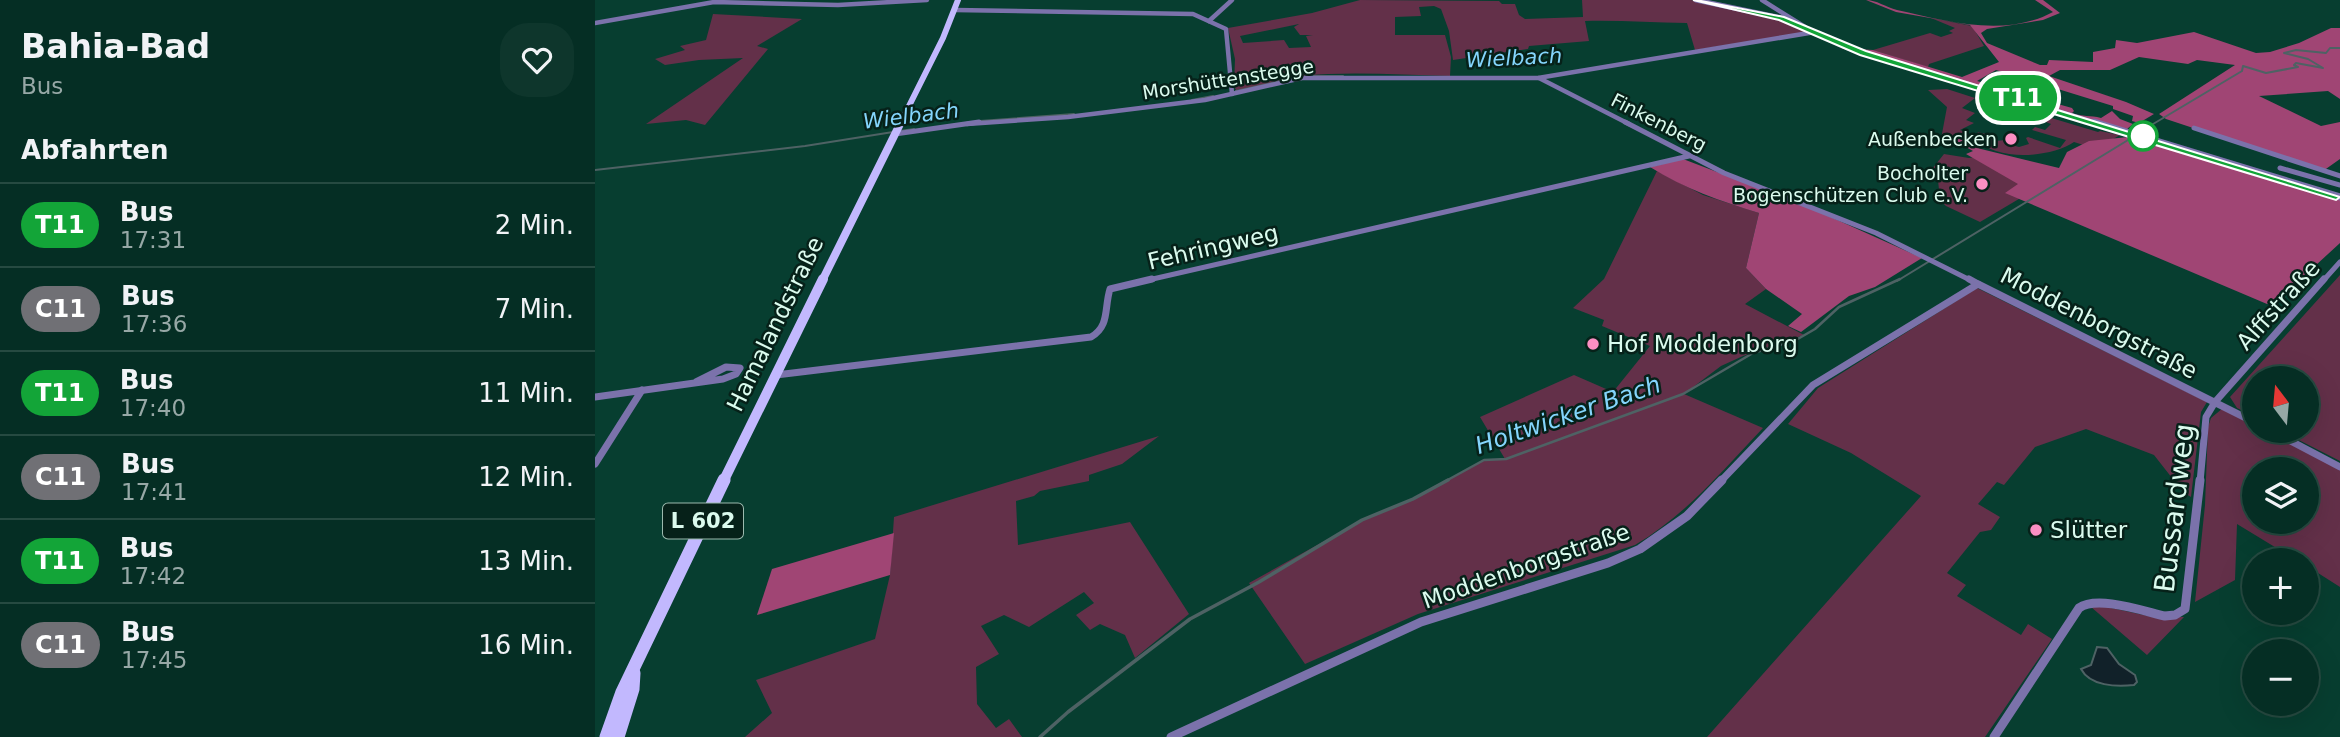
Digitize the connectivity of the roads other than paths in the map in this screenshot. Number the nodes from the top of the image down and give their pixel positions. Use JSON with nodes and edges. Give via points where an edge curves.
{"nodes":[{"id":1,"x":927,"y":0,"type":"edge"},
{"id":2,"x":958,"y":0,"type":"edge"},
{"id":3,"x":1232,"y":0,"type":"edge"},
{"id":4,"x":1696,"y":0,"type":"edge"},
{"id":5,"x":1762,"y":0,"type":"edge"},
{"id":6,"x":713,"y":1,"type":"edge"},
{"id":7,"x":955,"y":10,"type":"junction"},
{"id":8,"x":1209,"y":21,"type":"junction"},
{"id":9,"x":595,"y":23,"type":"edge"},
{"id":10,"x":1805,"y":27,"type":"junction"},
{"id":11,"x":1815,"y":32,"type":"junction"},
{"id":12,"x":1538,"y":78,"type":"junction"},
{"id":13,"x":1232,"y":94,"type":"junction"},
{"id":14,"x":2194,"y":128,"type":"dead end"},
{"id":15,"x":895,"y":132,"type":"junction"},
{"id":16,"x":1689,"y":156,"type":"junction"},
{"id":17,"x":2312,"y":167,"type":"junction"},
{"id":18,"x":2280,"y":168,"type":"dead end"},
{"id":19,"x":2305,"y":174,"type":"junction"},
{"id":20,"x":2340,"y":176,"type":"edge"},
{"id":21,"x":2340,"y":186,"type":"edge"},
{"id":22,"x":2340,"y":197,"type":"edge"},
{"id":23,"x":2340,"y":262,"type":"edge"},
{"id":24,"x":1977,"y":284,"type":"junction"},
{"id":25,"x":775,"y":375,"type":"junction"},
{"id":26,"x":695,"y":382,"type":"junction"},
{"id":27,"x":642,"y":390,"type":"junction"},
{"id":28,"x":595,"y":397,"type":"edge"},
{"id":29,"x":2215,"y":402,"type":"junction"},
{"id":30,"x":2242,"y":416,"type":"edge"},
{"id":31,"x":2295,"y":443,"type":"edge"},
{"id":32,"x":595,"y":464,"type":"edge"},
{"id":33,"x":2340,"y":467,"type":"edge"},
{"id":34,"x":634,"y":670,"type":"junction"},
{"id":35,"x":606,"y":737,"type":"edge"},
{"id":36,"x":618,"y":737,"type":"edge"},
{"id":37,"x":1171,"y":737,"type":"edge"},
{"id":38,"x":1994,"y":737,"type":"edge"}],
"edges":[{"from":1,"to":6,"type":"street","via":[[838,5]]},
{"from":2,"to":7,"type":"main road","name":"Hamalandstraße","number":"L 602"},
{"from":3,"to":8,"type":"street"},
{"from":4,"to":10,"type":"street"},
{"from":5,"to":10,"type":"street"},
{"from":6,"to":9,"type":"street"},
{"from":7,"to":8,"type":"street","via":[[1145,10],[1193,14]]},
{"from":7,"to":15,"type":"main road","name":"Hamalandstraße","number":"L 602"},
{"from":8,"to":13,"type":"street","via":[[1226,29]]},
{"from":10,"to":11,"type":"street"},
{"from":11,"to":12,"type":"street","name":"Morshüttenstegge"},
{"from":11,"to":22,"type":"street","via":[[1863,53]]},
{"from":12,"to":13,"type":"street","name":"Morshüttenstegge","via":[[1312,78]]},
{"from":12,"to":16,"type":"street","name":"Finkenberg"},
{"from":13,"to":15,"type":"street","name":"Morshüttenstegge","via":[[1068,117]]},
{"from":14,"to":17,"type":"street"},
{"from":15,"to":25,"type":"main road","name":"Hamalandstraße","number":"L 602"},
{"from":16,"to":24,"type":"street","name":"Finkenberg","via":[[1813,206]]},
{"from":16,"to":25,"type":"street","name":"Fehringweg","via":[[1111,289],[1104,327],[1091,337]]},
{"from":17,"to":19,"type":"street"},
{"from":17,"to":20,"type":"street"},
{"from":18,"to":19,"type":"street"},
{"from":19,"to":21,"type":"street"},
{"from":23,"to":29,"type":"street","name":"Alffstraße"},
{"from":24,"to":29,"type":"street","name":"Moddenborgstraße"},
{"from":24,"to":37,"type":"street","name":"Moddenborgstraße","via":[[1813,385],[1687,516],[1640,549],[1421,622]]},
{"from":25,"to":34,"type":"main road","name":"Hamalandstraße","number":"L 602"},
{"from":26,"to":26,"type":"street","via":[[730,377],[740,368],[726,367]]},
{"from":26,"to":27,"type":"street"},
{"from":27,"to":28,"type":"street"},
{"from":27,"to":32,"type":"street"},
{"from":29,"to":30,"type":"street","name":"Moddenborgstraße"},
{"from":29,"to":38,"type":"street","name":"Bussardweg","via":[[2204,426],[2185,609],[2165,616],[2086,603]]},
{"from":31,"to":33,"type":"street"},
{"from":34,"to":35,"type":"main road","name":"Hamalandstraße","number":"L 602"},
{"from":34,"to":36,"type":"main road","name":"Hamalandstraße","number":"L 602"}]}
